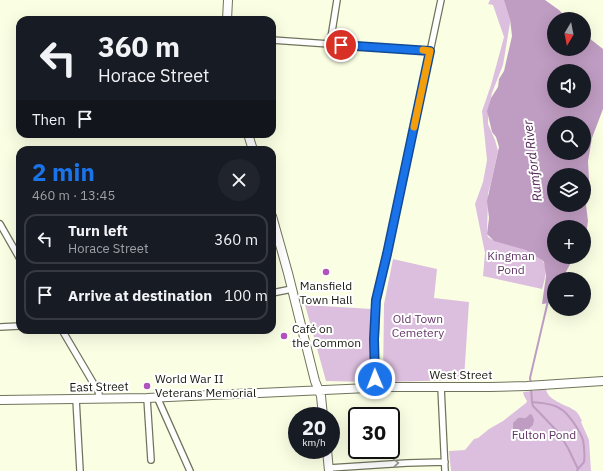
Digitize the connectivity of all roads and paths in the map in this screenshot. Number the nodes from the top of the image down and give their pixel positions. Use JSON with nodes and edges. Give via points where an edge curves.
{"nodes":[{"id":1,"x":228,"y":0,"type":"edge"},
{"id":2,"x":337,"y":0,"type":"edge"},
{"id":3,"x":441,"y":0,"type":"edge"},
{"id":4,"x":227,"y":16,"type":"edge"},
{"id":5,"x":276,"y":40,"type":"edge"},
{"id":6,"x":330,"y":44,"type":"junction"},
{"id":7,"x":430,"y":51,"type":"junction"},
{"id":8,"x":0,"y":224,"type":"edge"},
{"id":9,"x":276,"y":231,"type":"edge"},
{"id":10,"x":16,"y":252,"type":"edge"},
{"id":11,"x":292,"y":289,"type":"junction"},
{"id":12,"x":276,"y":292,"type":"edge"},
{"id":13,"x":0,"y":326,"type":"edge"},
{"id":14,"x":16,"y":326,"type":"edge"},
{"id":15,"x":64,"y":334,"type":"edge"},
{"id":16,"x":603,"y":381,"type":"edge"},
{"id":17,"x":376,"y":387,"type":"junction"},
{"id":18,"x":441,"y":387,"type":"junction"},
{"id":19,"x":318,"y":390,"type":"junction"},
{"id":20,"x":156,"y":397,"type":"junction"},
{"id":21,"x":100,"y":398,"type":"junction"},
{"id":22,"x":147,"y":398,"type":"junction"},
{"id":23,"x":76,"y":399,"type":"junction"},
{"id":24,"x":0,"y":400,"type":"edge"},
{"id":25,"x":322,"y":407,"type":"edge"},
{"id":26,"x":328,"y":459,"type":"edge"},
{"id":27,"x":151,"y":460,"type":"dead end"},
{"id":28,"x":445,"y":462,"type":"junction"},
{"id":29,"x":329,"y":470,"type":"edge"},
{"id":30,"x":80,"y":471,"type":"edge"},
{"id":31,"x":190,"y":471,"type":"edge"},
{"id":32,"x":446,"y":471,"type":"edge"}],
"edges":[{"from":1,"to":4,"type":"main road"},
{"from":2,"to":6,"type":"street"},
{"from":3,"to":7,"type":"street"},
{"from":5,"to":6,"type":"street"},
{"from":6,"to":7,"type":"street"},
{"from":7,"to":17,"type":"street","via":[[376,300]]},
{"from":8,"to":10,"type":"street"},
{"from":9,"to":11,"type":"main road"},
{"from":11,"to":12,"type":"street"},
{"from":11,"to":19,"type":"main road"},
{"from":13,"to":14,"type":"street"},
{"from":15,"to":21,"type":"street"},
{"from":16,"to":18,"type":"main road","name":"West Street","via":[[490,388]]},
{"from":17,"to":18,"type":"main road","name":"West Street"},
{"from":17,"to":19,"type":"main road","name":"West Street"},
{"from":18,"to":28,"type":"street"},
{"from":19,"to":20,"type":"main road","name":"East Street"},
{"from":19,"to":25,"type":"main road"},
{"from":20,"to":22,"type":"main road","name":"East Street"},
{"from":20,"to":31,"type":"street"},
{"from":21,"to":22,"type":"main road","name":"East Street"},
{"from":21,"to":23,"type":"main road","name":"East Street"},
{"from":22,"to":27,"type":"street"},
{"from":23,"to":24,"type":"main road","name":"East Street"},
{"from":23,"to":30,"type":"street"},
{"from":26,"to":29,"type":"main road"},
{"from":29,"to":28,"type":"street","one_way":true},
{"from":28,"to":32,"type":"street"}]}
